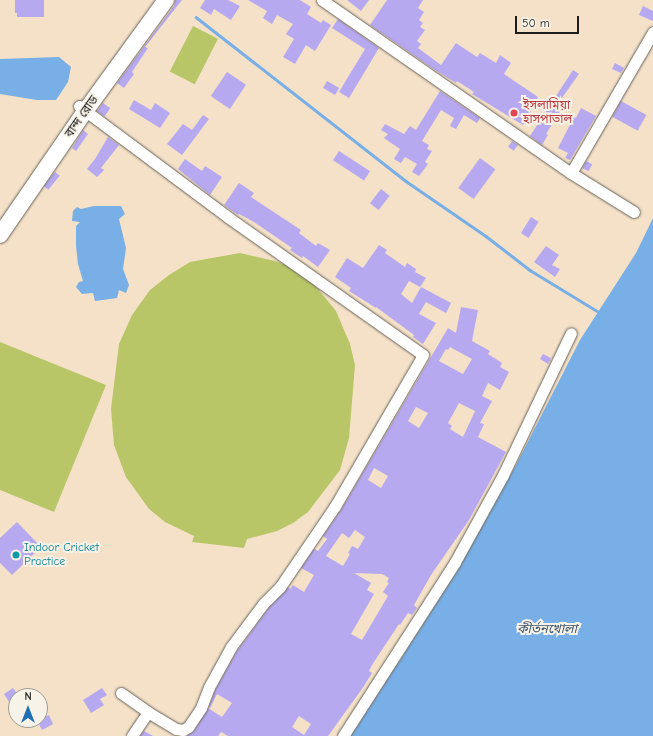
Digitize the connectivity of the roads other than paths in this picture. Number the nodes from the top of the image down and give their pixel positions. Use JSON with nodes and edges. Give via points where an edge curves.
{"nodes":[{"id":1,"x":157,"y":0,"type":"edge"},
{"id":2,"x":166,"y":0,"type":"edge"},
{"id":3,"x":322,"y":0,"type":"edge"},
{"id":4,"x":653,"y":32,"type":"edge"},
{"id":5,"x":82,"y":108,"type":"junction"},
{"id":6,"x":570,"y":173,"type":"junction"},
{"id":7,"x":634,"y":212,"type":"dead end"},
{"id":8,"x":0,"y":219,"type":"edge"},
{"id":9,"x":0,"y":235,"type":"edge"},
{"id":10,"x":571,"y":333,"type":"dead end"},
{"id":11,"x":121,"y":693,"type":"dead end"},
{"id":12,"x":148,"y":712,"type":"junction"},
{"id":13,"x":132,"y":736,"type":"edge"},
{"id":14,"x":343,"y":736,"type":"edge"}],
"edges":[{"from":1,"to":5,"type":"highway","name":"বান্দ রোড"},
{"from":2,"to":5,"type":"highway","name":"বান্দ রোড"},
{"from":3,"to":6,"type":"street"},
{"from":4,"to":6,"type":"street"},
{"from":5,"to":8,"type":"highway","name":"বান্দ রোড"},
{"from":5,"to":9,"type":"highway","name":"বান্দ রোড"},
{"from":5,"to":12,"type":"street","via":[[229,218],[423,355],[335,506],[280,587],[263,604],[231,647],[209,687],[201,708],[188,727],[183,730],[176,729]]},
{"from":6,"to":7,"type":"street"},
{"from":10,"to":14,"type":"street","via":[[503,475],[455,562]]},
{"from":11,"to":12,"type":"street"},
{"from":12,"to":13,"type":"street"}]}
